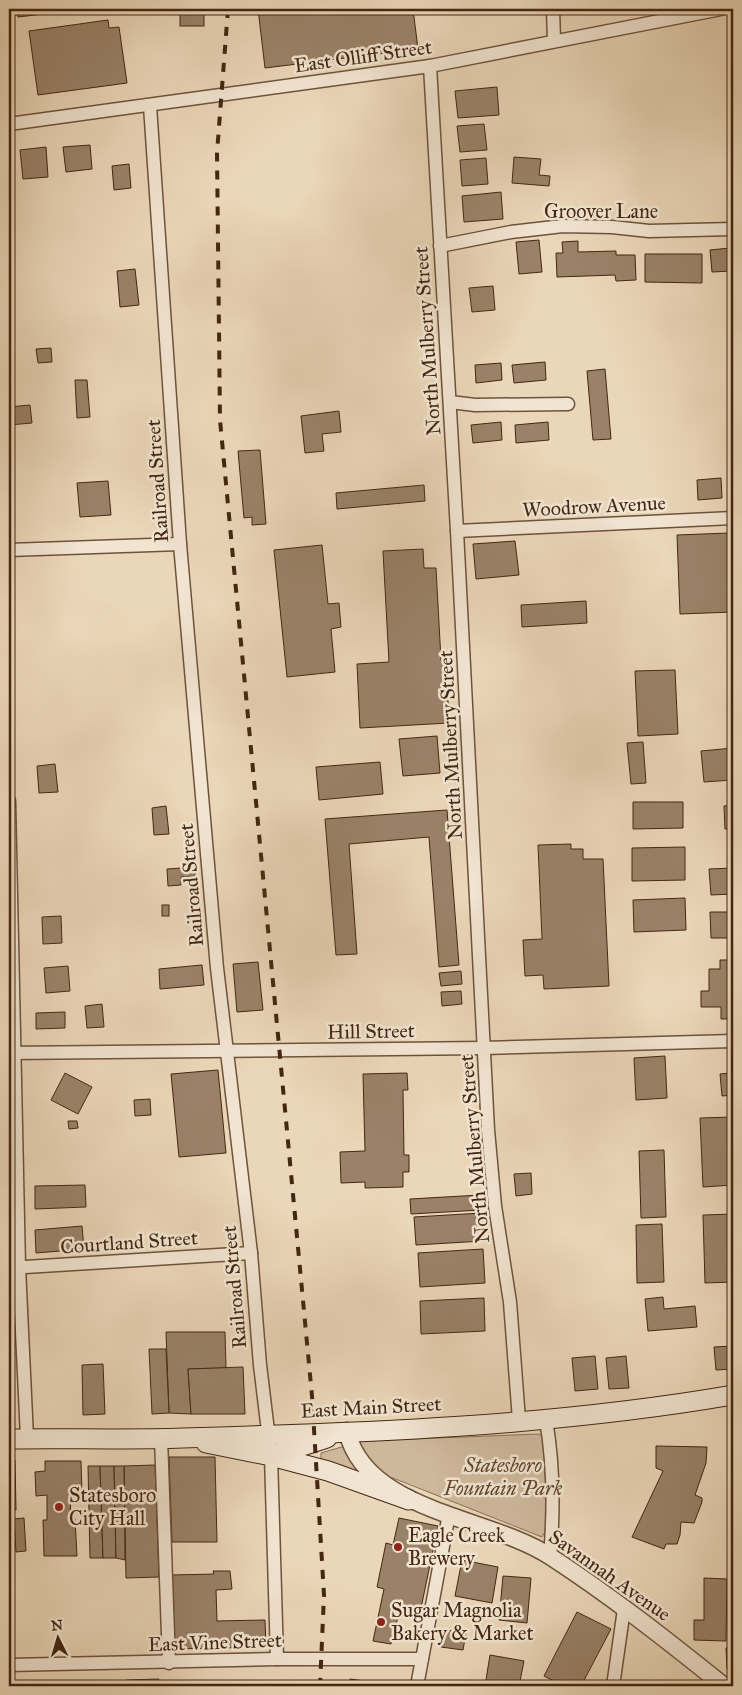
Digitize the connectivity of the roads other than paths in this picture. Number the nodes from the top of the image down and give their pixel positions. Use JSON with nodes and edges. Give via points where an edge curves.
{"nodes":[{"id":1,"x":553,"y":9,"type":"edge"},
{"id":2,"x":721,"y":9,"type":"edge"},
{"id":3,"x":554,"y":40,"type":"junction"},
{"id":4,"x":430,"y":66,"type":"junction"},
{"id":5,"x":150,"y":106,"type":"junction"},
{"id":6,"x":9,"y":124,"type":"edge"},
{"id":7,"x":733,"y":230,"type":"edge"},
{"id":8,"x":440,"y":246,"type":"junction"},
{"id":9,"x":450,"y":402,"type":"junction"},
{"id":10,"x":568,"y":404,"type":"dead end"},
{"id":11,"x":733,"y":518,"type":"edge"},
{"id":12,"x":457,"y":531,"type":"junction"},
{"id":13,"x":180,"y":544,"type":"junction"},
{"id":14,"x":9,"y":550,"type":"edge"},
{"id":15,"x":9,"y":801,"type":"edge"},
{"id":16,"x":9,"y":812,"type":"edge"},
{"id":17,"x":733,"y":1041,"type":"edge"},
{"id":18,"x":484,"y":1048,"type":"junction"},
{"id":19,"x":227,"y":1052,"type":"junction"},
{"id":20,"x":12,"y":1053,"type":"edge"},
{"id":21,"x":251,"y":1253,"type":"junction"},
{"id":22,"x":14,"y":1267,"type":"edge"},
{"id":23,"x":733,"y":1395,"type":"edge"},
{"id":24,"x":519,"y":1420,"type":"junction"},
{"id":25,"x":546,"y":1420,"type":"junction"},
{"id":26,"x":347,"y":1431,"type":"junction"},
{"id":27,"x":268,"y":1434,"type":"junction"},
{"id":28,"x":161,"y":1438,"type":"junction"},
{"id":29,"x":183,"y":1438,"type":"junction"},
{"id":30,"x":18,"y":1439,"type":"edge"},
{"id":31,"x":271,"y":1456,"type":"junction"},
{"id":32,"x":409,"y":1500,"type":"junction"},
{"id":33,"x":449,"y":1514,"type":"junction"},
{"id":34,"x":550,"y":1556,"type":"junction"},
{"id":35,"x":624,"y":1610,"type":"junction"},
{"id":36,"x":277,"y":1659,"type":"junction"},
{"id":37,"x":422,"y":1659,"type":"junction"},
{"id":38,"x":169,"y":1663,"type":"junction"},
{"id":39,"x":9,"y":1665,"type":"edge"},
{"id":40,"x":417,"y":1686,"type":"edge"},
{"id":41,"x":613,"y":1686,"type":"edge"},
{"id":42,"x":724,"y":1686,"type":"edge"}],
"edges":[{"from":1,"to":3,"type":"street"},
{"from":2,"to":3,"type":"street","name":"East Olliff Street"},
{"from":3,"to":4,"type":"street","name":"East Olliff Street"},
{"from":4,"to":5,"type":"street","name":"East Olliff Street"},
{"from":4,"to":8,"type":"street","name":"North Mulberry Street"},
{"from":5,"to":6,"type":"street","name":"East Olliff Street"},
{"from":5,"to":13,"type":"street","name":"Railroad Street"},
{"from":7,"to":8,"type":"street","name":"Groover Lane","via":[[649,231],[563,226]]},
{"from":8,"to":9,"type":"street","name":"North Mulberry Street"},
{"from":9,"to":10,"type":"street","via":[[474,405]]},
{"from":9,"to":12,"type":"street","name":"North Mulberry Street"},
{"from":11,"to":12,"type":"street","name":"Woodrow Avenue"},
{"from":12,"to":18,"type":"street","name":"North Mulberry Street"},
{"from":13,"to":14,"type":"street"},
{"from":13,"to":19,"type":"street","name":"Railroad Street"},
{"from":15,"to":16,"type":"street"},
{"from":16,"to":20,"type":"street"},
{"from":17,"to":18,"type":"street","name":"Hill Street"},
{"from":18,"to":19,"type":"street","name":"Hill Street"},
{"from":18,"to":24,"type":"street","name":"North Mulberry Street","via":[[494,1206],[510,1302]]},
{"from":19,"to":20,"type":"street","name":"Hill Street"},
{"from":19,"to":21,"type":"street","name":"Railroad Street"},
{"from":20,"to":22,"type":"street"},
{"from":21,"to":22,"type":"street","name":"Courtland Street"},
{"from":21,"to":27,"type":"street","name":"Railroad Street"},
{"from":22,"to":30,"type":"street"},
{"from":23,"to":25,"type":"main road","name":"East Main Street"},
{"from":24,"to":25,"type":"main road","name":"East Main Street"},
{"from":24,"to":26,"type":"main road","name":"East Main Street"},
{"from":25,"to":34,"type":"street","via":[[552,1456]]},
{"from":26,"to":27,"type":"main road","name":"East Main Street"},
{"from":26,"to":31,"type":"main road"},
{"from":26,"to":32,"type":"street","name":"Savannah Avenue","via":[[350,1446],[363,1466]]},
{"from":27,"to":29,"type":"main road","name":"East Main Street"},
{"from":27,"to":31,"type":"street","name":"Railroad Street"},
{"from":28,"to":29,"type":"main road","name":"East Main Street"},
{"from":28,"to":30,"type":"main road","name":"East Main Street"},
{"from":28,"to":38,"type":"street"},
{"from":29,"to":31,"type":"main road"},
{"from":31,"to":32,"type":"main road","via":[[328,1471]]},
{"from":31,"to":36,"type":"street","name":"Railroad Street"},
{"from":32,"to":33,"type":"street","name":"Savannah Avenue"},
{"from":33,"to":34,"type":"street","name":"Savannah Avenue"},
{"from":33,"to":37,"type":"street"},
{"from":34,"to":35,"type":"street","name":"Savannah Avenue"},
{"from":35,"to":41,"type":"street"},
{"from":35,"to":42,"type":"street","name":"Savannah Avenue"},
{"from":36,"to":37,"type":"street","name":"East Vine Street"},
{"from":36,"to":38,"type":"street","name":"East Vine Street"},
{"from":37,"to":40,"type":"street"},
{"from":38,"to":39,"type":"street","name":"East Vine Street"}]}
